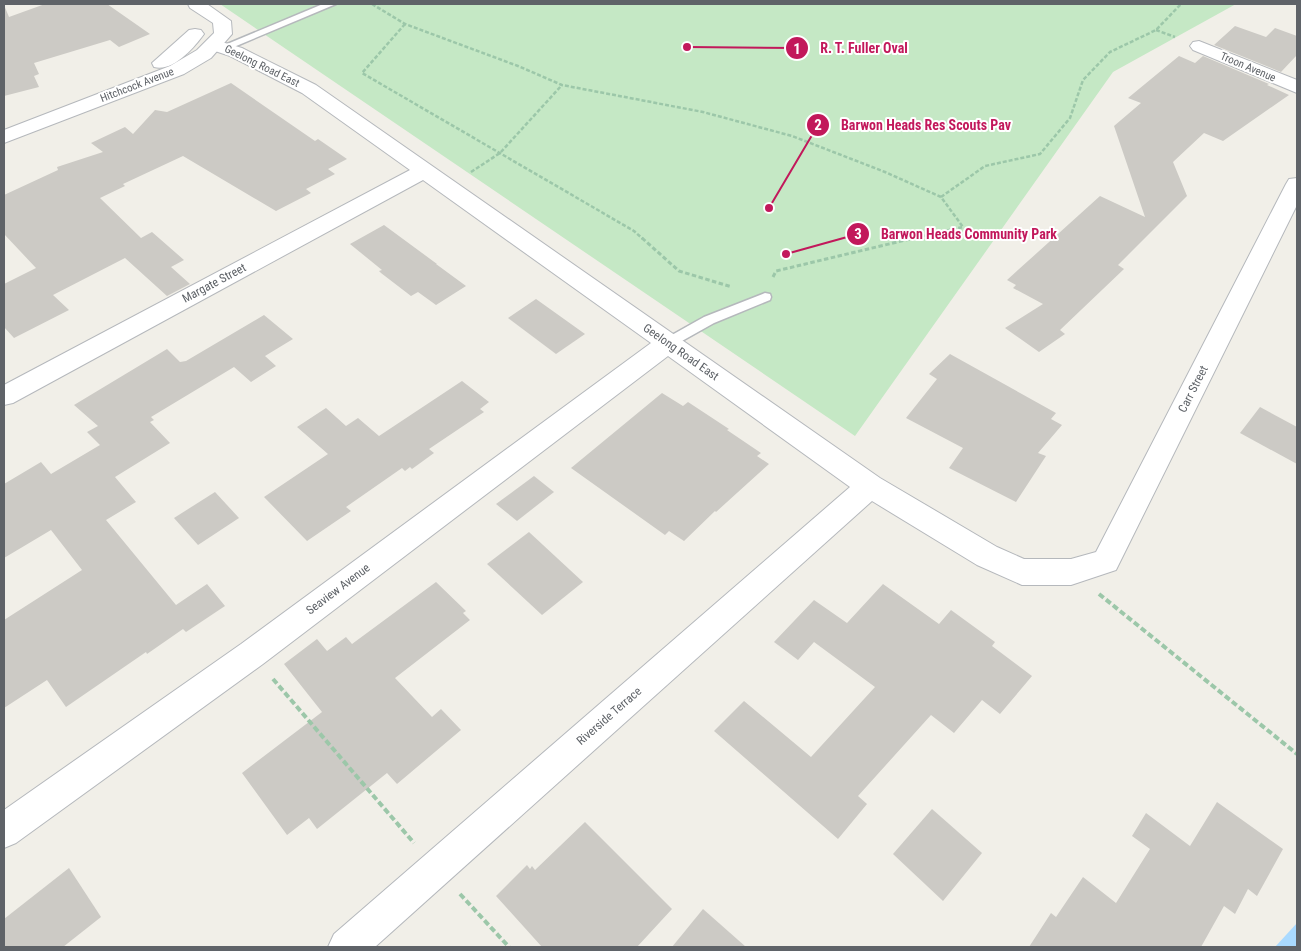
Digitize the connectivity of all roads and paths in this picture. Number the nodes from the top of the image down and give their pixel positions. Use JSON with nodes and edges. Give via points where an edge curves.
{"nodes":[{"id":1,"x":331,"y":4,"type":"edge"},
{"id":2,"x":372,"y":4,"type":"edge"},
{"id":3,"x":1181,"y":4,"type":"edge"},
{"id":4,"x":188,"y":6,"type":"edge"},
{"id":5,"x":405,"y":24,"type":"junction"},
{"id":6,"x":195,"y":34,"type":"junction"},
{"id":7,"x":245,"y":38,"type":"junction"},
{"id":8,"x":221,"y":42,"type":"junction"},
{"id":9,"x":1199,"y":46,"type":"dead end"},
{"id":10,"x":562,"y":85,"type":"junction"},
{"id":11,"x":1297,"y":87,"type":"edge"},
{"id":12,"x":309,"y":89,"type":"junction"},
{"id":13,"x":41,"y":121,"type":"junction"},
{"id":14,"x":4,"y":137,"type":"edge"},
{"id":15,"x":500,"y":153,"type":"junction"},
{"id":16,"x":424,"y":170,"type":"junction"},
{"id":17,"x":1297,"y":184,"type":"edge"},
{"id":18,"x":448,"y":187,"type":"junction"},
{"id":19,"x":941,"y":197,"type":"junction"},
{"id":20,"x":765,"y":297,"type":"junction"},
{"id":21,"x":668,"y":343,"type":"junction"},
{"id":22,"x":4,"y":396,"type":"edge"},
{"id":23,"x":870,"y":486,"type":"junction"},
{"id":24,"x":1071,"y":572,"type":"junction"},
{"id":25,"x":252,"y":654,"type":"junction"},
{"id":26,"x":1297,"y":754,"type":"edge"},
{"id":27,"x":4,"y":831,"type":"edge"},
{"id":28,"x":436,"y":868,"type":"junction"},
{"id":29,"x":347,"y":947,"type":"edge"},
{"id":30,"x":509,"y":947,"type":"edge"}],
"edges":[{"from":1,"to":7,"type":"lane"},
{"from":2,"to":5,"type":"path"},
{"from":3,"to":19,"type":"path","via":[[1156,30],[1110,52],[1083,80],[1070,118],[1040,154],[985,166]]},
{"from":4,"to":6,"type":"street"},
{"from":4,"to":8,"type":"street","via":[[222,21]]},
{"from":5,"to":10,"type":"path"},
{"from":5,"to":15,"type":"path","via":[[362,72]]},
{"from":6,"to":8,"type":"street"},
{"from":6,"to":13,"type":"street","name":"Hitchcock Avenue","via":[[166,60]]},
{"from":7,"to":8,"type":"street","name":"Geelong Road East"},
{"from":7,"to":12,"type":"street","name":"Geelong Road East","via":[[286,63]]},
{"from":8,"to":12,"type":"street","name":"Geelong Road East"},
{"from":8,"to":13,"type":"street","name":"Hitchcock Avenue","via":[[177,70]]},
{"from":9,"to":11,"type":"street","name":"Troon Avenue"},
{"from":10,"to":15,"type":"path"},
{"from":10,"to":19,"type":"path","via":[[703,112],[792,136]]},
{"from":12,"to":16,"type":"street","name":"Geelong Road East"},
{"from":13,"to":14,"type":"street","name":"Hitchcock Avenue"},
{"from":15,"to":18,"type":"path"},
{"from":15,"to":20,"type":"path","via":[[634,230],[679,271]]},
{"from":16,"to":18,"type":"street","name":"Geelong Road East"},
{"from":16,"to":22,"type":"street","name":"Margate Street"},
{"from":17,"to":24,"type":"street","name":"Carr Street","via":[[1106,561]]},
{"from":18,"to":21,"type":"street","name":"Geelong Road East"},
{"from":19,"to":20,"type":"path","via":[[963,227],[776,271]]},
{"from":20,"to":21,"type":"lane","via":[[710,320]]},
{"from":21,"to":23,"type":"street","name":"Geelong Road East"},
{"from":21,"to":25,"type":"street","name":"Seaview Avenue"},
{"from":23,"to":24,"type":"street","name":"Geelong Road East","via":[[987,556],[1022,572]]},
{"from":23,"to":28,"type":"street","name":"Riverside Terrace"},
{"from":24,"to":26,"type":"path"},
{"from":25,"to":27,"type":"street","name":"Seaview Avenue"},
{"from":25,"to":28,"type":"path"},
{"from":28,"to":29,"type":"street","name":"Riverside Terrace"},
{"from":28,"to":30,"type":"path"}]}
